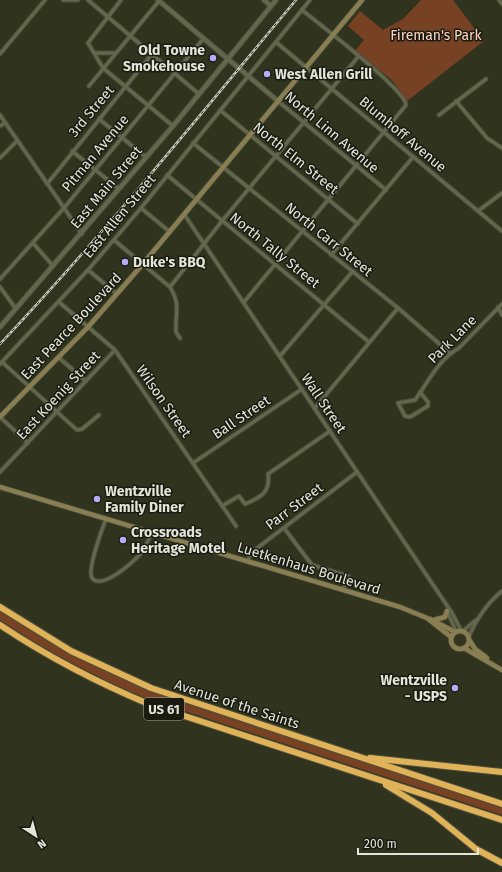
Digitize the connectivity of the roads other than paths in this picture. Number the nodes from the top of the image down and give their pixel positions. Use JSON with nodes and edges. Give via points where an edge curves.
{"nodes":[{"id":1,"x":45,"y":0,"type":"edge"},
{"id":2,"x":63,"y":0,"type":"edge"},
{"id":3,"x":78,"y":0,"type":"edge"},
{"id":4,"x":88,"y":0,"type":"edge"},
{"id":5,"x":121,"y":0,"type":"edge"},
{"id":6,"x":158,"y":0,"type":"edge"},
{"id":7,"x":264,"y":0,"type":"edge"},
{"id":8,"x":276,"y":0,"type":"edge"},
{"id":9,"x":310,"y":0,"type":"edge"},
{"id":10,"x":355,"y":0,"type":"edge"},
{"id":11,"x":499,"y":0,"type":"edge"},
{"id":12,"x":361,"y":2,"type":"edge"},
{"id":13,"x":502,"y":4,"type":"edge"},
{"id":14,"x":271,"y":6,"type":"junction"},
{"id":15,"x":302,"y":10,"type":"junction"},
{"id":16,"x":107,"y":16,"type":"junction"},
{"id":17,"x":129,"y":35,"type":"junction"},
{"id":18,"x":334,"y":36,"type":"junction"},
{"id":19,"x":202,"y":39,"type":"junction"},
{"id":20,"x":277,"y":43,"type":"junction"},
{"id":21,"x":94,"y":53,"type":"junction"},
{"id":22,"x":115,"y":53,"type":"junction"},
{"id":23,"x":0,"y":54,"type":"edge"},
{"id":24,"x":152,"y":54,"type":"junction"},
{"id":25,"x":358,"y":56,"type":"junction"},
{"id":26,"x":228,"y":60,"type":"junction"},
{"id":27,"x":103,"y":68,"type":"junction"},
{"id":28,"x":307,"y":68,"type":"junction"},
{"id":29,"x":175,"y":73,"type":"junction"},
{"id":30,"x":249,"y":77,"type":"junction"},
{"id":31,"x":486,"y":79,"type":"dead end"},
{"id":32,"x":88,"y":86,"type":"dead end"},
{"id":33,"x":126,"y":86,"type":"junction"},
{"id":34,"x":331,"y":89,"type":"junction"},
{"id":35,"x":199,"y":94,"type":"junction"},
{"id":36,"x":456,"y":101,"type":"junction"},
{"id":37,"x":279,"y":102,"type":"junction"},
{"id":38,"x":148,"y":105,"type":"junction"},
{"id":39,"x":220,"y":110,"type":"junction"},
{"id":40,"x":0,"y":115,"type":"edge"},
{"id":41,"x":438,"y":115,"type":"dead end"},
{"id":42,"x":99,"y":119,"type":"junction"},
{"id":43,"x":304,"y":122,"type":"junction"},
{"id":44,"x":5,"y":123,"type":"junction"},
{"id":45,"x":0,"y":126,"type":"edge"},
{"id":46,"x":173,"y":126,"type":"junction"},
{"id":47,"x":384,"y":132,"type":"junction"},
{"id":48,"x":251,"y":135,"type":"junction"},
{"id":49,"x":122,"y":138,"type":"junction"},
{"id":50,"x":17,"y":141,"type":"junction"},
{"id":51,"x":194,"y":143,"type":"junction"},
{"id":52,"x":502,"y":148,"type":"edge"},
{"id":53,"x":72,"y":151,"type":"junction"},
{"id":54,"x":276,"y":156,"type":"junction"},
{"id":55,"x":146,"y":157,"type":"junction"},
{"id":56,"x":413,"y":157,"type":"junction"},
{"id":57,"x":0,"y":158,"type":"edge"},
{"id":58,"x":356,"y":165,"type":"junction"},
{"id":59,"x":224,"y":167,"type":"junction"},
{"id":60,"x":95,"y":169,"type":"junction"},
{"id":61,"x":167,"y":175,"type":"junction"},
{"id":62,"x":47,"y":184,"type":"junction"},
{"id":63,"x":249,"y":188,"type":"junction"},
{"id":64,"x":119,"y":189,"type":"junction"},
{"id":65,"x":386,"y":190,"type":"junction"},
{"id":66,"x":502,"y":194,"type":"edge"},
{"id":67,"x":329,"y":199,"type":"junction"},
{"id":68,"x":197,"y":200,"type":"junction"},
{"id":69,"x":64,"y":208,"type":"junction"},
{"id":70,"x":141,"y":208,"type":"junction"},
{"id":71,"x":478,"y":211,"type":"junction"},
{"id":72,"x":184,"y":214,"type":"junction"},
{"id":73,"x":222,"y":221,"type":"junction"},
{"id":74,"x":358,"y":224,"type":"junction"},
{"id":75,"x":302,"y":231,"type":"junction"},
{"id":76,"x":502,"y":231,"type":"edge"},
{"id":77,"x":170,"y":232,"type":"junction"},
{"id":78,"x":82,"y":234,"type":"junction"},
{"id":79,"x":114,"y":240,"type":"junction"},
{"id":80,"x":33,"y":243,"type":"junction"},
{"id":81,"x":205,"y":243,"type":"junction"},
{"id":82,"x":331,"y":255,"type":"junction"},
{"id":83,"x":275,"y":263,"type":"junction"},
{"id":84,"x":142,"y":265,"type":"junction"},
{"id":85,"x":53,"y":266,"type":"junction"},
{"id":86,"x":88,"y":270,"type":"junction"},
{"id":87,"x":353,"y":271,"type":"junction"},
{"id":88,"x":0,"y":279,"type":"edge"},
{"id":89,"x":0,"y":287,"type":"edge"},
{"id":90,"x":170,"y":287,"type":"junction"},
{"id":91,"x":117,"y":294,"type":"junction"},
{"id":92,"x":59,"y":302,"type":"junction"},
{"id":93,"x":244,"y":302,"type":"junction"},
{"id":94,"x":324,"y":304,"type":"junction"},
{"id":95,"x":502,"y":304,"type":"edge"},
{"id":96,"x":498,"y":307,"type":"junction"},
{"id":97,"x":398,"y":308,"type":"junction"},
{"id":98,"x":16,"y":309,"type":"junction"},
{"id":99,"x":502,"y":315,"type":"edge"},
{"id":100,"x":0,"y":327,"type":"edge"},
{"id":101,"x":88,"y":327,"type":"junction"},
{"id":102,"x":180,"y":338,"type":"dead end"},
{"id":103,"x":369,"y":342,"type":"junction"},
{"id":104,"x":115,"y":350,"type":"junction"},
{"id":105,"x":450,"y":353,"type":"junction"},
{"id":106,"x":280,"y":356,"type":"junction"},
{"id":107,"x":58,"y":357,"type":"junction"},
{"id":108,"x":1,"y":363,"type":"edge"},
{"id":109,"x":86,"y":381,"type":"junction"},
{"id":110,"x":29,"y":387,"type":"junction"},
{"id":111,"x":302,"y":389,"type":"junction"},
{"id":112,"x":420,"y":392,"type":"junction"},
{"id":113,"x":315,"y":408,"type":"junction"},
{"id":114,"x":58,"y":411,"type":"junction"},
{"id":115,"x":99,"y":414,"type":"dead end"},
{"id":116,"x":0,"y":417,"type":"edge"},
{"id":117,"x":330,"y":431,"type":"junction"},
{"id":118,"x":28,"y":443,"type":"junction"},
{"id":119,"x":193,"y":463,"type":"junction"},
{"id":120,"x":0,"y":472,"type":"edge"},
{"id":121,"x":357,"y":472,"type":"junction"},
{"id":122,"x":0,"y":487,"type":"edge"},
{"id":123,"x":222,"y":506,"type":"junction"},
{"id":124,"x":106,"y":519,"type":"junction"},
{"id":125,"x":236,"y":526,"type":"dead end"},
{"id":126,"x":284,"y":528,"type":"junction"},
{"id":127,"x":152,"y":532,"type":"junction"},
{"id":128,"x":248,"y":560,"type":"junction"},
{"id":129,"x":343,"y":589,"type":"junction"},
{"id":130,"x":502,"y":591,"type":"edge"},
{"id":131,"x":445,"y":604,"type":"junction"},
{"id":132,"x":0,"y":607,"type":"edge"},
{"id":133,"x":447,"y":611,"type":"junction"},
{"id":134,"x":427,"y":618,"type":"junction"},
{"id":135,"x":434,"y":620,"type":"junction"},
{"id":136,"x":476,"y":620,"type":"junction"},
{"id":137,"x":0,"y":625,"type":"edge"},
{"id":138,"x":459,"y":631,"type":"junction"},
{"id":139,"x":451,"y":637,"type":"junction"},
{"id":140,"x":469,"y":638,"type":"junction"},
{"id":141,"x":464,"y":648,"type":"junction"},
{"id":142,"x":502,"y":669,"type":"edge"},
{"id":143,"x":352,"y":755,"type":"junction"},
{"id":144,"x":502,"y":772,"type":"edge"},
{"id":145,"x":374,"y":778,"type":"junction"},
{"id":146,"x":502,"y":804,"type":"edge"},
{"id":147,"x":502,"y":820,"type":"edge"},
{"id":148,"x":502,"y":864,"type":"edge"}],
"edges":[{"from":1,"to":23,"type":"street"},
{"from":2,"to":3,"type":"street"},
{"from":4,"to":16,"type":"street"},
{"from":5,"to":16,"type":"street"},
{"from":6,"to":17,"type":"street"},
{"from":6,"to":19,"type":"street","name":"North Linn Avenue"},
{"from":7,"to":14,"type":"street"},
{"from":8,"to":14,"type":"street","name":"East Main Street"},
{"from":9,"to":15,"type":"street","name":"East Allen Street"},
{"from":10,"to":12,"type":"street"},
{"from":11,"to":13,"type":"street"},
{"from":12,"to":18,"type":"main road","name":"East Pearce Boulevard"},
{"from":14,"to":26,"type":"street","name":"East Main Street"},
{"from":15,"to":18,"type":"street"},
{"from":15,"to":20,"type":"street","name":"East Allen Street"},
{"from":16,"to":17,"type":"street"},
{"from":16,"to":21,"type":"street","via":[[88,43]]},
{"from":17,"to":22,"type":"street"},
{"from":17,"to":24,"type":"street"},
{"from":18,"to":25,"type":"street"},
{"from":18,"to":28,"type":"main road","name":"East Pearce Boulevard"},
{"from":19,"to":26,"type":"street","name":"North Linn Avenue"},
{"from":19,"to":29,"type":"street","name":"Pitman Avenue"},
{"from":20,"to":28,"type":"street","name":"Blumhoff Avenue"},
{"from":20,"to":30,"type":"street","name":"East Allen Street"},
{"from":21,"to":22,"type":"street"},
{"from":21,"to":27,"type":"street"},
{"from":22,"to":27,"type":"street"},
{"from":24,"to":29,"type":"street"},
{"from":24,"to":33,"type":"street","name":"3rd Street"},
{"from":25,"to":34,"type":"street"},
{"from":25,"to":47,"type":"street","via":[[389,82],[406,102]]},
{"from":26,"to":30,"type":"street","name":"North Linn Avenue"},
{"from":26,"to":35,"type":"street","name":"East Main Street"},
{"from":27,"to":32,"type":"street"},
{"from":27,"to":33,"type":"street"},
{"from":28,"to":34,"type":"street","name":"Blumhoff Avenue"},
{"from":28,"to":37,"type":"main road","name":"East Pearce Boulevard"},
{"from":29,"to":35,"type":"street"},
{"from":29,"to":38,"type":"street","name":"Pitman Avenue"},
{"from":30,"to":37,"type":"street","name":"North Linn Avenue"},
{"from":30,"to":39,"type":"street","name":"East Allen Street"},
{"from":31,"to":36,"type":"street"},
{"from":33,"to":38,"type":"street"},
{"from":33,"to":42,"type":"street","name":"3rd Street"},
{"from":34,"to":43,"type":"street"},
{"from":34,"to":47,"type":"street","name":"Blumhoff Avenue"},
{"from":35,"to":46,"type":"street","name":"East Main Street"},
{"from":36,"to":41,"type":"street"},
{"from":36,"to":52,"type":"street","via":[[487,138]]},
{"from":37,"to":43,"type":"street","name":"North Linn Avenue"},
{"from":37,"to":48,"type":"main road","name":"East Pearce Boulevard"},
{"from":38,"to":46,"type":"street"},
{"from":38,"to":49,"type":"street","name":"Pitman Avenue"},
{"from":39,"to":48,"type":"street","name":"North Elm Street"},
{"from":39,"to":51,"type":"street","name":"East Allen Street"},
{"from":40,"to":44,"type":"street"},
{"from":42,"to":49,"type":"street"},
{"from":42,"to":53,"type":"street","name":"3rd Street"},
{"from":43,"to":54,"type":"street"},
{"from":43,"to":58,"type":"street","name":"North Linn Avenue"},
{"from":44,"to":45,"type":"street"},
{"from":44,"to":50,"type":"street"},
{"from":46,"to":55,"type":"street","name":"East Main Street"},
{"from":47,"to":56,"type":"street","name":"Blumhoff Avenue"},
{"from":47,"to":58,"type":"street"},
{"from":48,"to":54,"type":"street","name":"North Elm Street"},
{"from":48,"to":59,"type":"main road","name":"East Pearce Boulevard"},
{"from":49,"to":55,"type":"street"},
{"from":49,"to":60,"type":"street","name":"Pitman Avenue"},
{"from":50,"to":57,"type":"street"},
{"from":50,"to":62,"type":"street"},
{"from":51,"to":59,"type":"street","name":"North Carr Street"},
{"from":51,"to":61,"type":"street","name":"East Allen Street"},
{"from":53,"to":60,"type":"street"},
{"from":53,"to":62,"type":"street","name":"3rd Street"},
{"from":54,"to":63,"type":"street"},
{"from":54,"to":67,"type":"street","name":"North Elm Street"},
{"from":55,"to":64,"type":"street","name":"East Main Street"},
{"from":56,"to":65,"type":"street"},
{"from":56,"to":71,"type":"street","name":"Blumhoff Avenue"},
{"from":58,"to":65,"type":"street","name":"North Linn Avenue"},
{"from":58,"to":67,"type":"street"},
{"from":59,"to":63,"type":"street","name":"North Carr Street"},
{"from":59,"to":68,"type":"main road","name":"East Pearce Boulevard"},
{"from":60,"to":64,"type":"street"},
{"from":60,"to":69,"type":"street","name":"Pitman Avenue"},
{"from":61,"to":68,"type":"street","name":"North Tally Street"},
{"from":61,"to":70,"type":"street","name":"East Allen Street"},
{"from":62,"to":69,"type":"street"},
{"from":63,"to":73,"type":"street"},
{"from":63,"to":75,"type":"street","name":"North Carr Street"},
{"from":64,"to":78,"type":"street","name":"East Main Street"},
{"from":65,"to":74,"type":"street"},
{"from":66,"to":71,"type":"street"},
{"from":67,"to":74,"type":"street","name":"North Elm Street"},
{"from":67,"to":75,"type":"street"},
{"from":68,"to":72,"type":"main road","name":"East Pearce Boulevard"},
{"from":68,"to":73,"type":"street","name":"North Tally Street"},
{"from":69,"to":78,"type":"street"},
{"from":69,"to":80,"type":"street","name":"Pitman Avenue"},
{"from":70,"to":77,"type":"street"},
{"from":70,"to":79,"type":"street","name":"East Allen Street"},
{"from":71,"to":76,"type":"street","name":"Blumhoff Avenue"},
{"from":72,"to":77,"type":"main road","name":"East Pearce Boulevard"},
{"from":72,"to":81,"type":"street","name":"Wall Street"},
{"from":73,"to":81,"type":"street"},
{"from":73,"to":83,"type":"street","name":"North Tally Street"},
{"from":74,"to":82,"type":"street"},
{"from":75,"to":82,"type":"street","name":"North Carr Street"},
{"from":75,"to":83,"type":"street"},
{"from":77,"to":84,"type":"main road","name":"East Pearce Boulevard"},
{"from":78,"to":85,"type":"street","name":"East Main Street"},
{"from":79,"to":84,"type":"street"},
{"from":79,"to":86,"type":"street","name":"East Allen Street"},
{"from":80,"to":85,"type":"street"},
{"from":80,"to":88,"type":"street","name":"Pitman Avenue"},
{"from":81,"to":90,"type":"street"},
{"from":81,"to":93,"type":"street","name":"Wall Street"},
{"from":82,"to":87,"type":"street","name":"North Carr Street"},
{"from":83,"to":93,"type":"street"},
{"from":83,"to":94,"type":"street","name":"North Tally Street"},
{"from":84,"to":90,"type":"street"},
{"from":84,"to":91,"type":"main road","name":"East Pearce Boulevard"},
{"from":85,"to":98,"type":"street","name":"East Main Street"},
{"from":86,"to":91,"type":"street"},
{"from":86,"to":92,"type":"street","name":"East Allen Street"},
{"from":87,"to":94,"type":"street"},
{"from":87,"to":97,"type":"street","name":"North Carr Street"},
{"from":89,"to":98,"type":"street"},
{"from":90,"to":102,"type":"street","via":[[178,305],[176,332]]},
{"from":91,"to":101,"type":"main road","name":"East Pearce Boulevard"},
{"from":92,"to":101,"type":"street","name":"Wilson Street"},
{"from":92,"to":108,"type":"street","name":"East Allen Street"},
{"from":93,"to":106,"type":"street","name":"Wall Street"},
{"from":94,"to":103,"type":"street","name":"North Tally Street"},
{"from":94,"to":106,"type":"street"},
{"from":95,"to":96,"type":"street","name":"Park Lane"},
{"from":96,"to":99,"type":"street"},
{"from":96,"to":105,"type":"street","name":"Park Lane","via":[[468,340]]},
{"from":97,"to":103,"type":"street"},
{"from":97,"to":105,"type":"street","name":"North Carr Street"},
{"from":98,"to":100,"type":"street","name":"East Main Street"},
{"from":101,"to":104,"type":"street","name":"Wilson Street"},
{"from":101,"to":107,"type":"main road","name":"East Pearce Boulevard"},
{"from":103,"to":113,"type":"street"},
{"from":104,"to":109,"type":"street","name":"East Koenig Street"},
{"from":104,"to":119,"type":"street","name":"Wilson Street"},
{"from":105,"to":112,"type":"street","name":"Park Lane"},
{"from":106,"to":111,"type":"street","name":"Wall Street"},
{"from":107,"to":109,"type":"street"},
{"from":107,"to":110,"type":"main road","name":"East Pearce Boulevard"},
{"from":108,"to":110,"type":"street"},
{"from":109,"to":114,"type":"street","name":"East Koenig Street"},
{"from":110,"to":114,"type":"street"},
{"from":110,"to":116,"type":"main road","name":"East Pearce Boulevard"},
{"from":111,"to":113,"type":"street","name":"Wall Street"},
{"from":111,"to":119,"type":"street","name":"Ball Street"},
{"from":112,"to":112,"type":"street","name":"Park Lane","via":[[428,406],[410,417],[404,416],[398,403],[411,402]]},
{"from":113,"to":117,"type":"street","name":"Wall Street"},
{"from":114,"to":115,"type":"street","via":[[78,430],[82,430]]},
{"from":114,"to":118,"type":"street","name":"East Koenig Street"},
{"from":116,"to":118,"type":"street"},
{"from":117,"to":121,"type":"street","name":"Wall Street"},
{"from":117,"to":123,"type":"street","via":[[268,474],[270,483],[258,498],[245,504],[239,496]]},
{"from":118,"to":120,"type":"street","name":"East Koenig Street"},
{"from":119,"to":123,"type":"street","name":"Wilson Street"},
{"from":121,"to":126,"type":"street","name":"Parr Street"},
{"from":121,"to":131,"type":"street","name":"Wall Street"},
{"from":122,"to":124,"type":"main road","name":"Luetkenhaus Boulevard"},
{"from":123,"to":125,"type":"street","name":"Wilson Street"},
{"from":124,"to":127,"type":"main road","name":"Luetkenhaus Boulevard"},
{"from":124,"to":127,"type":"street","via":[[92,565],[92,578],[96,580],[105,581],[123,569],[141,553]]},
{"from":126,"to":128,"type":"street","name":"Parr Street","via":[[251,553]]},
{"from":126,"to":129,"type":"street","via":[[312,565],[348,576]]},
{"from":127,"to":128,"type":"main road","name":"Luetkenhaus Boulevard"},
{"from":128,"to":129,"type":"main road","name":"Luetkenhaus Boulevard"},
{"from":129,"to":134,"type":"main road","name":"Luetkenhaus Boulevard"},
{"from":130,"to":136,"type":"street","via":[[484,608]]},
{"from":131,"to":133,"type":"street","name":"Wall Street"},
{"from":131,"to":138,"type":"street","name":"Wall Street","via":[[452,613]]},
{"from":132,"to":143,"type":"highway","name":"Avenue of the Saints","number":"US 61","via":[[65,647],[131,680]]},
{"from":133,"to":135,"type":"main road","via":[[445,617]]},
{"from":133,"to":138,"type":"street","name":"Wall Street"},
{"from":134,"to":135,"type":"main road","name":"Luetkenhaus Boulevard"},
{"from":134,"to":139,"type":"main road","name":"Luetkenhaus Boulevard"},
{"from":135,"to":138,"type":"main road","name":"Luetkenhaus Boulevard"},
{"from":136,"to":138,"type":"street"},
{"from":136,"to":140,"type":"street"},
{"from":137,"to":145,"type":"highway","name":"Avenue of the Saints","number":"US 61","via":[[65,665],[130,696]]},
{"from":138,"to":139,"type":"main road"},
{"from":138,"to":140,"type":"main road"},
{"from":139,"to":141,"type":"main road","via":[[452,645]]},
{"from":140,"to":141,"type":"main road"},
{"from":140,"to":142,"type":"main road","via":[[475,649]]},
{"from":141,"to":142,"type":"main road"},
{"from":143,"to":144,"type":"highway"},
{"from":143,"to":146,"type":"highway","name":"Avenue of the Saints","number":"US 61"},
{"from":145,"to":147,"type":"highway","name":"Avenue of the Saints","number":"US 61"},
{"from":145,"to":148,"type":"highway","via":[[420,805],[466,842]]}]}
